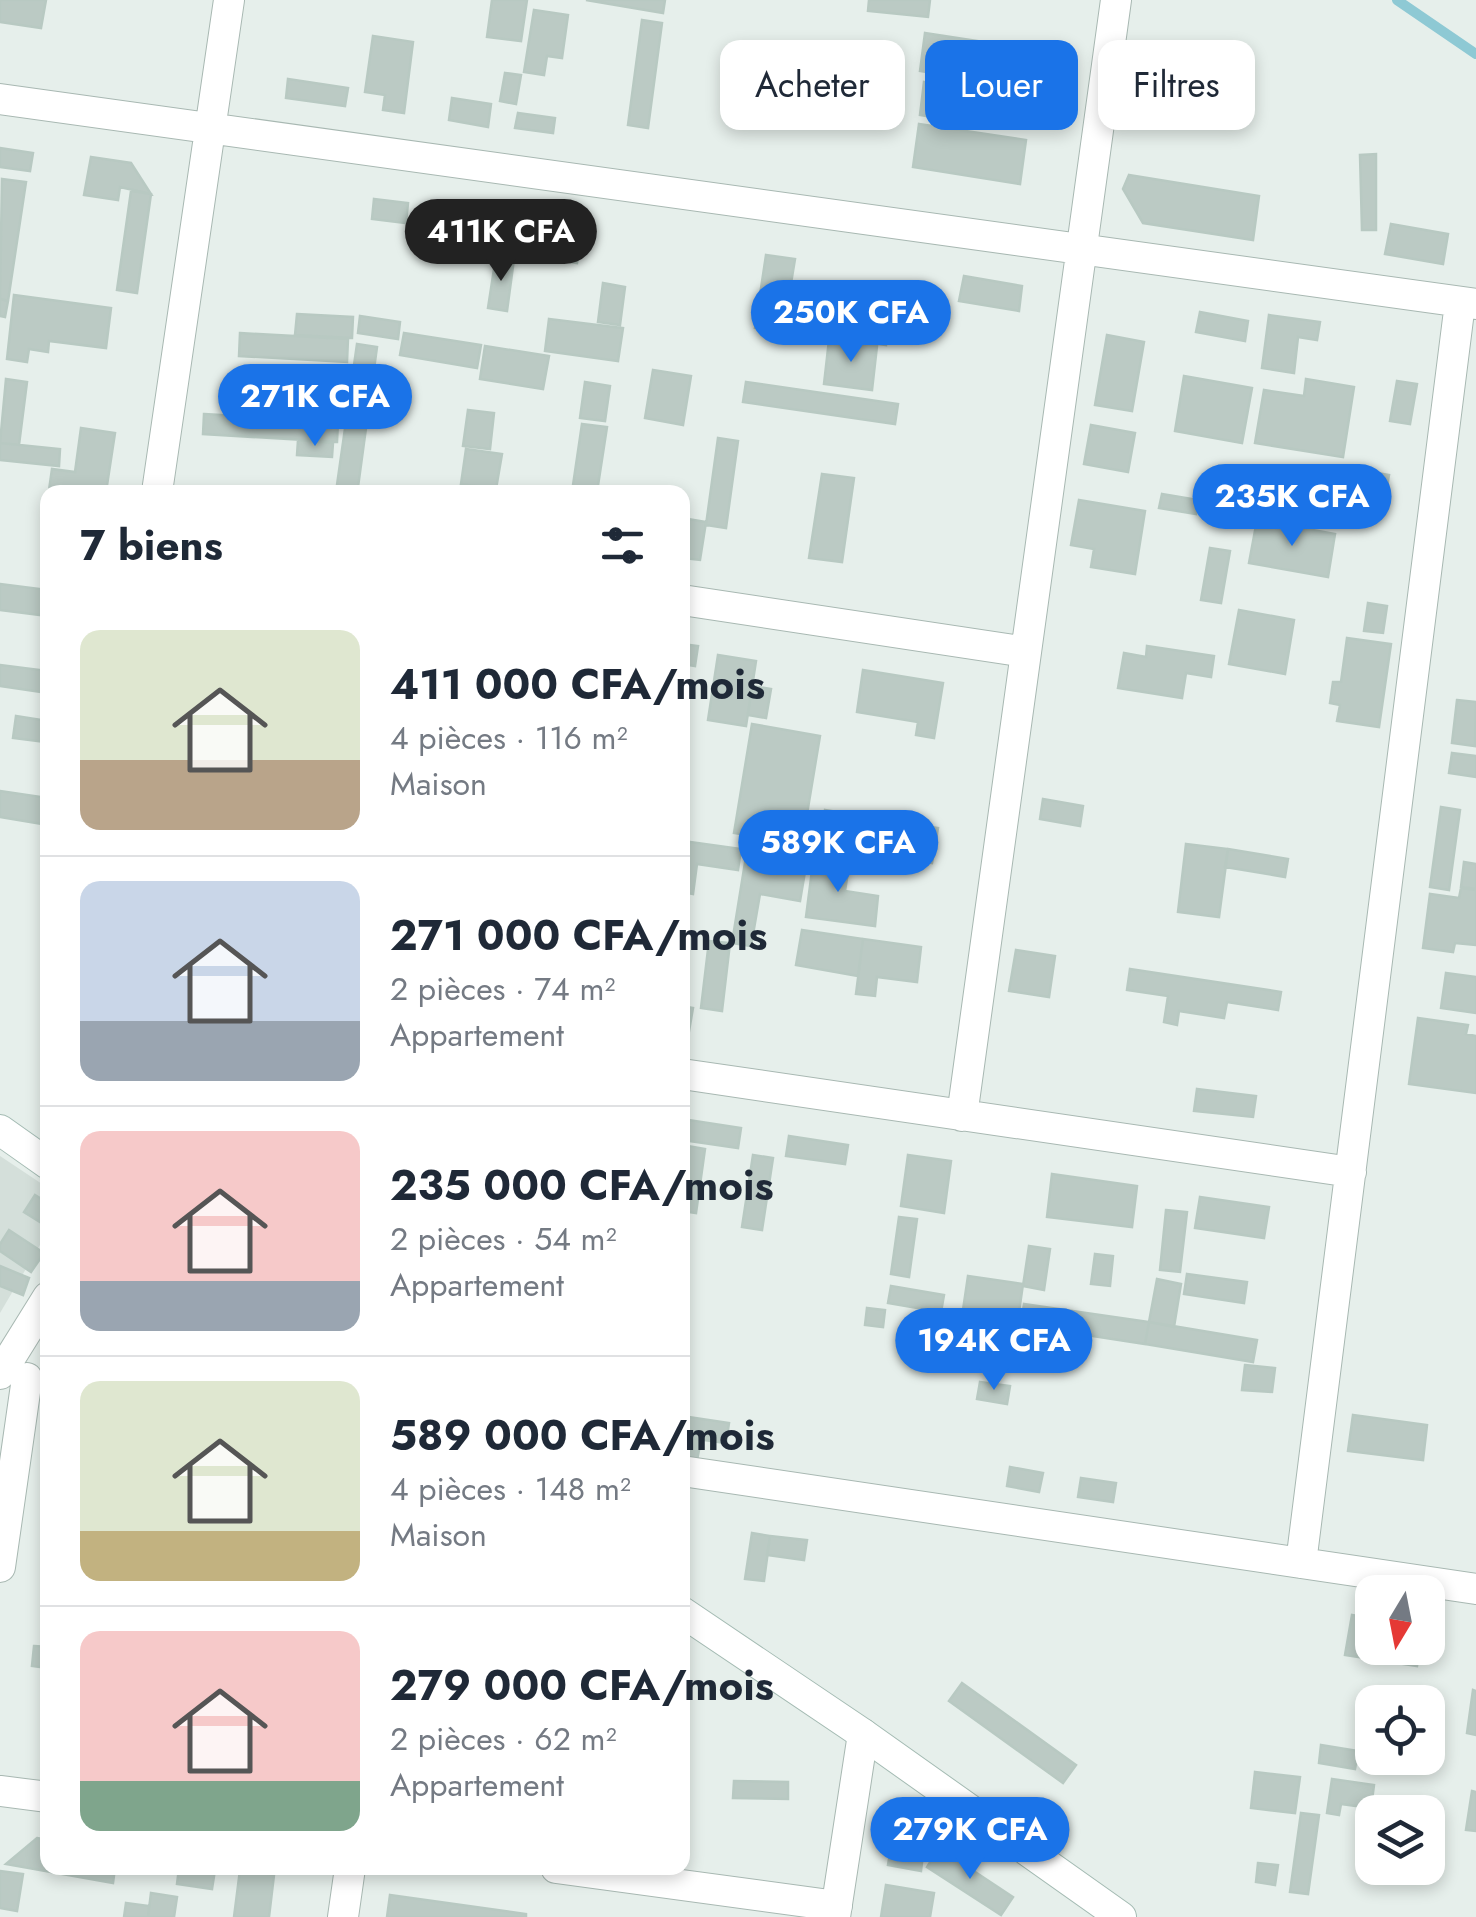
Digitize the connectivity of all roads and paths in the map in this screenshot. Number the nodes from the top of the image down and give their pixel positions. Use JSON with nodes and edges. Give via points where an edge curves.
{"nodes":[{"id":1,"x":229,"y":0,"type":"edge"},
{"id":2,"x":1116,"y":0,"type":"edge"},
{"id":3,"x":0,"y":100,"type":"edge"},
{"id":4,"x":210,"y":129,"type":"junction"},
{"id":5,"x":1081,"y":250,"type":"junction"},
{"id":6,"x":1468,"y":303,"type":"edge"},
{"id":7,"x":158,"y":485,"type":"edge"},
{"id":8,"x":690,"y":601,"type":"edge"},
{"id":9,"x":1026,"y":652,"type":"junction"},
{"id":10,"x":690,"y":1075,"type":"edge"},
{"id":11,"x":962,"y":1116,"type":"junction"},
{"id":12,"x":0,"y":1130,"type":"edge"},
{"id":13,"x":40,"y":1158,"type":"edge"},
{"id":14,"x":1350,"y":1172,"type":"junction"},
{"id":15,"x":40,"y":1319,"type":"edge"},
{"id":16,"x":19,"y":1378,"type":"edge"},
{"id":17,"x":690,"y":1472,"type":"edge"},
{"id":18,"x":1301,"y":1563,"type":"junction"},
{"id":19,"x":0,"y":1567,"type":"edge"},
{"id":20,"x":1476,"y":1588,"type":"edge"},
{"id":21,"x":690,"y":1617,"type":"edge"},
{"id":22,"x":863,"y":1734,"type":"junction"},
{"id":23,"x":0,"y":1791,"type":"edge"},
{"id":24,"x":40,"y":1796,"type":"edge"},
{"id":25,"x":349,"y":1875,"type":"edge"},
{"id":26,"x":601,"y":1875,"type":"edge"},
{"id":27,"x":836,"y":1912,"type":"edge"},
{"id":28,"x":343,"y":1917,"type":"edge"},
{"id":29,"x":1121,"y":1917,"type":"edge"}],
"edges":[{"from":1,"to":4,"type":"street"},
{"from":2,"to":5,"type":"street"},
{"from":3,"to":4,"type":"street"},
{"from":4,"to":5,"type":"street"},
{"from":4,"to":7,"type":"street"},
{"from":5,"to":6,"type":"street"},
{"from":5,"to":9,"type":"street"},
{"from":6,"to":14,"type":"street"},
{"from":8,"to":9,"type":"street"},
{"from":9,"to":11,"type":"street"},
{"from":10,"to":11,"type":"street"},
{"from":11,"to":14,"type":"street"},
{"from":12,"to":13,"type":"street"},
{"from":14,"to":18,"type":"street"},
{"from":15,"to":16,"type":"street"},
{"from":16,"to":19,"type":"street"},
{"from":17,"to":18,"type":"street"},
{"from":18,"to":20,"type":"street"},
{"from":21,"to":22,"type":"street"},
{"from":22,"to":27,"type":"street"},
{"from":22,"to":29,"type":"street"},
{"from":23,"to":24,"type":"street"},
{"from":25,"to":28,"type":"street"},
{"from":26,"to":27,"type":"street"}]}
